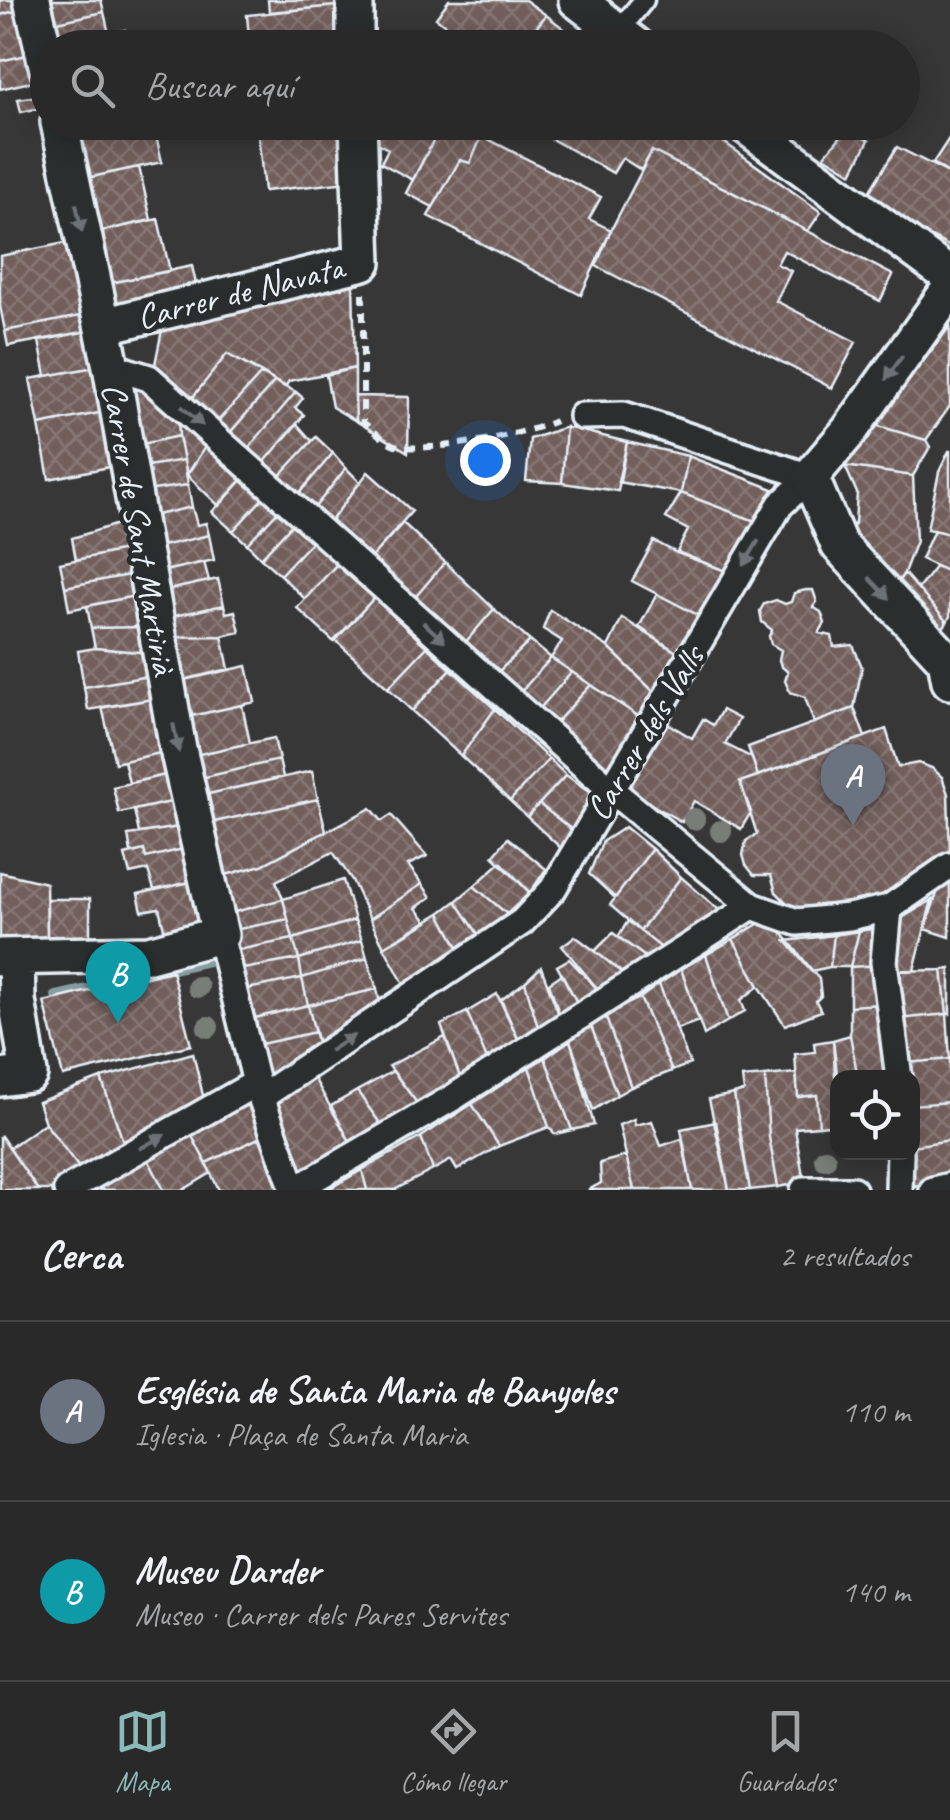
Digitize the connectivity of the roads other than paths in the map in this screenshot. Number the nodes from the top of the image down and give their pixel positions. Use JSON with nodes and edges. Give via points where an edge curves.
{"nodes":[{"id":1,"x":32,"y":0,"type":"edge"},
{"id":2,"x":355,"y":0,"type":"edge"},
{"id":3,"x":577,"y":0,"type":"edge"},
{"id":4,"x":644,"y":0,"type":"edge"},
{"id":5,"x":39,"y":30,"type":"edge"},
{"id":6,"x":355,"y":30,"type":"edge"},
{"id":7,"x":615,"y":30,"type":"edge"},
{"id":8,"x":632,"y":30,"type":"edge"},
{"id":9,"x":63,"y":140,"type":"edge"},
{"id":10,"x":359,"y":140,"type":"edge"},
{"id":11,"x":765,"y":140,"type":"edge"},
{"id":12,"x":950,"y":276,"type":"edge"},
{"id":13,"x":950,"y":288,"type":"edge"},
{"id":14,"x":103,"y":326,"type":"junction"},
{"id":15,"x":111,"y":366,"type":"junction"},
{"id":16,"x":582,"y":416,"type":"road end"},
{"id":17,"x":810,"y":477,"type":"junction"},
{"id":18,"x":947,"y":660,"type":"edge"},
{"id":19,"x":610,"y":789,"type":"junction"},
{"id":20,"x":950,"y":866,"type":"edge"},
{"id":21,"x":752,"y":906,"type":"junction"},
{"id":22,"x":890,"y":908,"type":"junction"},
{"id":23,"x":220,"y":935,"type":"junction"},
{"id":24,"x":8,"y":958,"type":"edge"},
{"id":25,"x":898,"y":1070,"type":"edge"},
{"id":26,"x":0,"y":1078,"type":"edge"},
{"id":27,"x":258,"y":1090,"type":"junction"},
{"id":28,"x":900,"y":1160,"type":"edge"},
{"id":29,"x":950,"y":1186,"type":"edge"},
{"id":30,"x":67,"y":1190,"type":"edge"},
{"id":31,"x":294,"y":1190,"type":"edge"},
{"id":32,"x":804,"y":1190,"type":"edge"},
{"id":33,"x":853,"y":1190,"type":"edge"},
{"id":34,"x":899,"y":1190,"type":"edge"},
{"id":35,"x":933,"y":1190,"type":"edge"}],
"edges":[{"from":1,"to":5,"type":"street"},
{"from":2,"to":6,"type":"street"},
{"from":3,"to":7,"type":"street"},
{"from":4,"to":8,"type":"lane"},
{"from":9,"to":14,"type":"street","name":"Carrer de Sant Martirià","one_way":true},
{"from":10,"to":14,"type":"street","name":"Carrer de Navata","via":[[363,262]]},
{"from":11,"to":12,"type":"street"},
{"from":13,"to":17,"type":"street","name":"Carrer dels Valls","one_way":true},
{"from":14,"to":15,"type":"street","name":"Carrer de Sant Martirià"},
{"from":15,"to":19,"type":"street","one_way":true,"via":[[149,378]]},
{"from":15,"to":23,"type":"street","name":"Carrer de Sant Martirià","one_way":true,"via":[[177,744]]},
{"from":16,"to":17,"type":"street","via":[[624,414]]},
{"from":17,"to":18,"type":"street","one_way":true,"via":[[839,545]]},
{"from":17,"to":19,"type":"street","name":"Carrer dels Valls","one_way":true,"via":[[780,505]]},
{"from":19,"to":21,"type":"street"},
{"from":27,"to":19,"type":"street","name":"Carrer dels Valls","one_way":true,"via":[[522,922],[554,889]]},
{"from":20,"to":22,"type":"street"},
{"from":21,"to":22,"type":"street","via":[[797,922]]},
{"from":21,"to":31,"type":"street","via":[[454,1097]]},
{"from":22,"to":25,"type":"street","via":[[884,962]]},
{"from":23,"to":24,"type":"street","via":[[149,954]]},
{"from":23,"to":27,"type":"street"},
{"from":24,"to":26,"type":"street","via":[[29,1074]]},
{"from":30,"to":27,"type":"street","name":"Carrer dels Valls","one_way":true},
{"from":27,"to":31,"type":"street"},
{"from":28,"to":34,"type":"street"},
{"from":29,"to":35,"type":"street"},
{"from":32,"to":33,"type":"street"}]}
